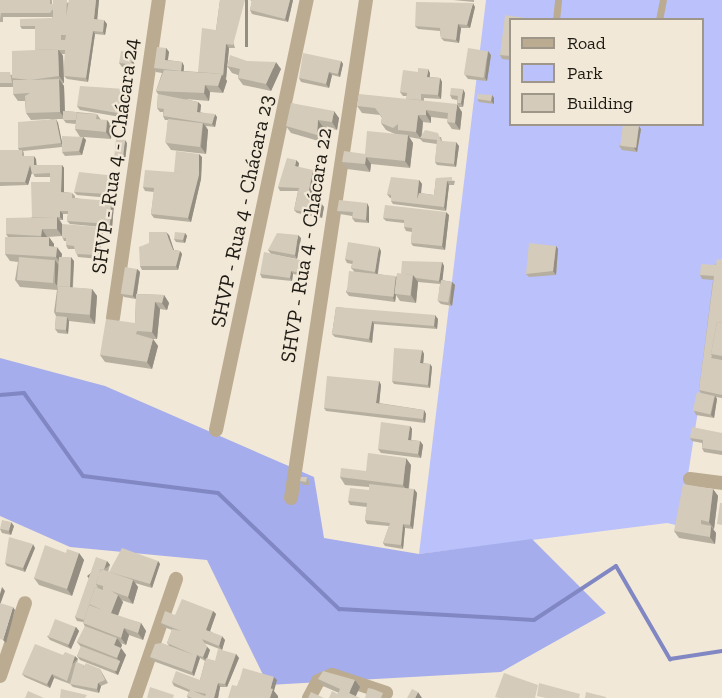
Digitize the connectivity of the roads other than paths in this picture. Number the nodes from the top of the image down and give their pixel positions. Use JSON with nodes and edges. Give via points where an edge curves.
{"nodes":[{"id":1,"x":159,"y":0,"type":"edge"},
{"id":2,"x":307,"y":0,"type":"edge"},
{"id":3,"x":366,"y":0,"type":"edge"},
{"id":4,"x":558,"y":0,"type":"edge"},
{"id":5,"x":663,"y":0,"type":"edge"},
{"id":6,"x":555,"y":18,"type":"edge"},
{"id":7,"x":658,"y":18,"type":"edge"},
{"id":8,"x":113,"y":318,"type":"edge"},
{"id":9,"x":216,"y":430,"type":"dead end"},
{"id":10,"x":690,"y":479,"type":"dead end"},
{"id":11,"x":722,"y":483,"type":"edge"},
{"id":12,"x":291,"y":498,"type":"dead end"},
{"id":13,"x":176,"y":579,"type":"dead end"},
{"id":14,"x":25,"y":603,"type":"dead end"},
{"id":15,"x":1,"y":670,"type":"edge"},
{"id":16,"x":386,"y":693,"type":"dead end"},
{"id":17,"x":135,"y":698,"type":"edge"},
{"id":18,"x":309,"y":698,"type":"edge"}],
"edges":[{"from":1,"to":8,"type":"street","name":"SHVP - Rua 4 - Chácara 24"},
{"from":2,"to":9,"type":"street","name":"SHVP - Rua 4 - Chácara 23"},
{"from":3,"to":12,"type":"street","name":"SHVP - Rua 4 - Chácara 22"},
{"from":4,"to":6,"type":"lane"},
{"from":5,"to":7,"type":"lane"},
{"from":10,"to":11,"type":"street"},
{"from":13,"to":17,"type":"street"},
{"from":14,"to":15,"type":"street"},
{"from":16,"to":18,"type":"street","via":[[332,675],[318,681]]}]}
